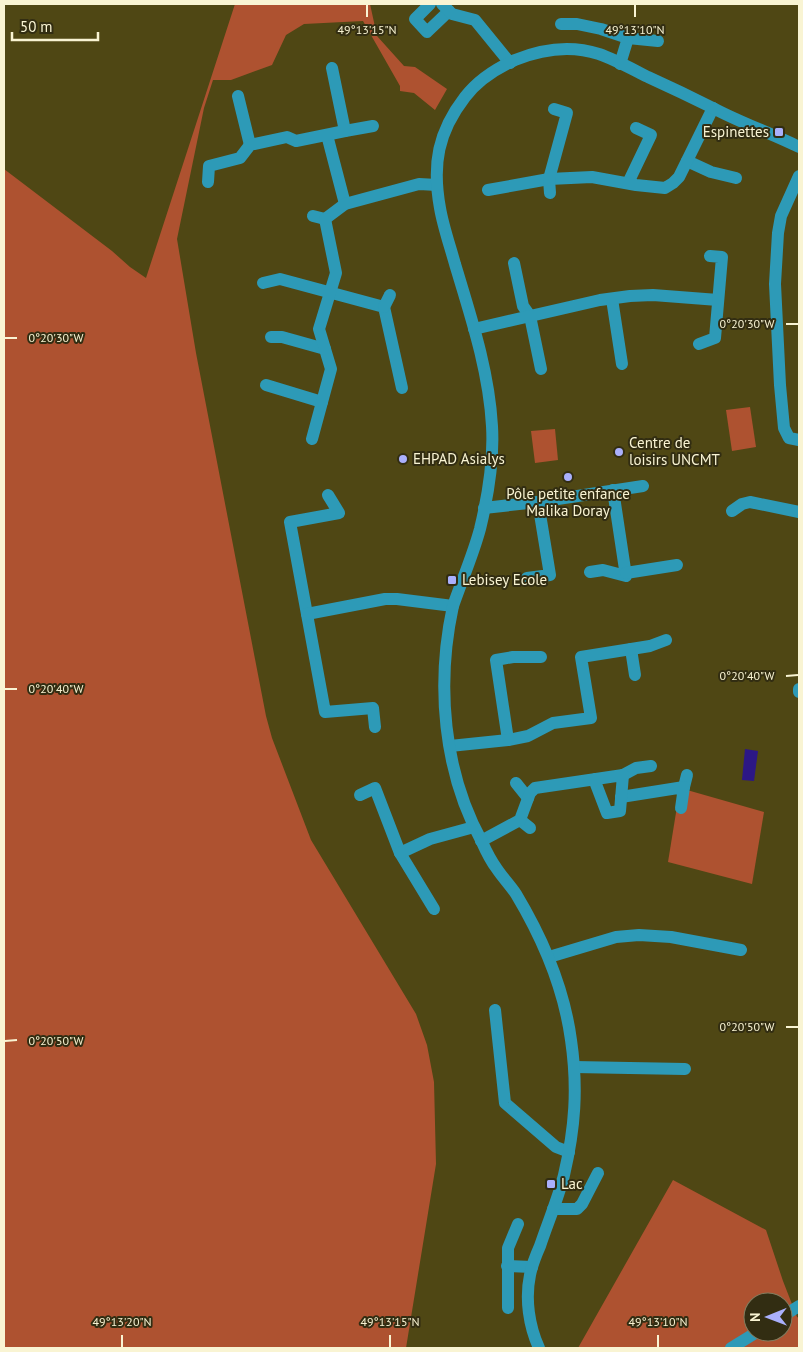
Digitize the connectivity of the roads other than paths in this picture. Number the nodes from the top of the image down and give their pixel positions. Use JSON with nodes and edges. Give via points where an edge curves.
{"nodes":[{"id":1,"x":430,"y":4,"type":"edge"},
{"id":2,"x":445,"y":7,"type":"edge"},
{"id":3,"x":561,"y":24,"type":"dead end"},
{"id":4,"x":628,"y":38,"type":"junction"},
{"id":5,"x":658,"y":41,"type":"dead end"},
{"id":6,"x":510,"y":63,"type":"junction"},
{"id":7,"x":620,"y":64,"type":"junction"},
{"id":8,"x":332,"y":68,"type":"dead end"},
{"id":9,"x":238,"y":96,"type":"dead end"},
{"id":10,"x":713,"y":108,"type":"junction"},
{"id":11,"x":554,"y":110,"type":"dead end"},
{"id":12,"x":373,"y":126,"type":"dead end"},
{"id":13,"x":636,"y":128,"type":"dead end"},
{"id":14,"x":345,"y":131,"type":"junction"},
{"id":15,"x":327,"y":135,"type":"junction"},
{"id":16,"x":250,"y":145,"type":"junction"},
{"id":17,"x":799,"y":147,"type":"edge"},
{"id":18,"x":687,"y":161,"type":"junction"},
{"id":19,"x":799,"y":176,"type":"edge"},
{"id":20,"x":736,"y":178,"type":"dead end"},
{"id":21,"x":549,"y":179,"type":"junction"},
{"id":22,"x":208,"y":182,"type":"dead end"},
{"id":23,"x":628,"y":183,"type":"junction"},
{"id":24,"x":437,"y":185,"type":"junction"},
{"id":25,"x":488,"y":190,"type":"dead end"},
{"id":26,"x":550,"y":192,"type":"dead end"},
{"id":27,"x":345,"y":204,"type":"junction"},
{"id":28,"x":710,"y":256,"type":"dead end"},
{"id":29,"x":514,"y":264,"type":"dead end"},
{"id":30,"x":263,"y":284,"type":"dead end"},
{"id":31,"x":330,"y":293,"type":"junction"},
{"id":32,"x":390,"y":295,"type":"dead end"},
{"id":33,"x":612,"y":299,"type":"junction"},
{"id":34,"x":718,"y":300,"type":"junction"},
{"id":35,"x":384,"y":307,"type":"junction"},
{"id":36,"x":530,"y":316,"type":"junction"},
{"id":37,"x":474,"y":329,"type":"junction"},
{"id":38,"x":271,"y":337,"type":"dead end"},
{"id":39,"x":699,"y":344,"type":"dead end"},
{"id":40,"x":325,"y":349,"type":"junction"},
{"id":41,"x":622,"y":364,"type":"dead end"},
{"id":42,"x":541,"y":369,"type":"dead end"},
{"id":43,"x":266,"y":385,"type":"dead end"},
{"id":44,"x":402,"y":388,"type":"dead end"},
{"id":45,"x":322,"y":402,"type":"junction"},
{"id":46,"x":312,"y":439,"type":"dead end"},
{"id":47,"x":799,"y":440,"type":"edge"},
{"id":48,"x":643,"y":486,"type":"dead end"},
{"id":49,"x":613,"y":490,"type":"junction"},
{"id":50,"x":328,"y":495,"type":"dead end"},
{"id":51,"x":538,"y":502,"type":"junction"},
{"id":52,"x":484,"y":508,"type":"junction"},
{"id":53,"x":732,"y":512,"type":"dead end"},
{"id":54,"x":799,"y":512,"type":"edge"},
{"id":55,"x":676,"y":565,"type":"dead end"},
{"id":56,"x":590,"y":572,"type":"dead end"},
{"id":57,"x":626,"y":573,"type":"junction"},
{"id":58,"x":526,"y":578,"type":"dead end"},
{"id":59,"x":453,"y":606,"type":"junction"},
{"id":60,"x":307,"y":614,"type":"junction"},
{"id":61,"x":666,"y":640,"type":"dead end"},
{"id":62,"x":631,"y":649,"type":"junction"},
{"id":63,"x":541,"y":657,"type":"dead end"},
{"id":64,"x":635,"y":675,"type":"dead end"},
{"id":65,"x":375,"y":727,"type":"dead end"},
{"id":66,"x":508,"y":740,"type":"junction"},
{"id":67,"x":450,"y":746,"type":"junction"},
{"id":68,"x":651,"y":766,"type":"dead end"},
{"id":69,"x":623,"y":775,"type":"junction"},
{"id":70,"x":594,"y":779,"type":"junction"},
{"id":71,"x":516,"y":783,"type":"dead end"},
{"id":72,"x":360,"y":795,"type":"dead end"},
{"id":73,"x":621,"y":797,"type":"junction"},
{"id":74,"x":528,"y":798,"type":"junction"},
{"id":75,"x":681,"y":808,"type":"dead end"},
{"id":76,"x":474,"y":827,"type":"junction"},
{"id":77,"x":481,"y":841,"type":"junction"},
{"id":78,"x":400,"y":853,"type":"junction"},
{"id":79,"x":434,"y":910,"type":"dead end"},
{"id":80,"x":741,"y":950,"type":"dead end"},
{"id":81,"x":549,"y":957,"type":"junction"},
{"id":82,"x":495,"y":1010,"type":"dead end"},
{"id":83,"x":574,"y":1067,"type":"junction"},
{"id":84,"x":685,"y":1069,"type":"dead end"},
{"id":85,"x":569,"y":1152,"type":"junction"},
{"id":86,"x":598,"y":1173,"type":"dead end"},
{"id":87,"x":553,"y":1209,"type":"junction"},
{"id":88,"x":518,"y":1224,"type":"dead end"},
{"id":89,"x":507,"y":1266,"type":"junction"},
{"id":90,"x":532,"y":1268,"type":"junction"},
{"id":91,"x":508,"y":1308,"type":"dead end"},
{"id":92,"x":743,"y":1341,"type":"edge"},
{"id":93,"x":538,"y":1348,"type":"edge"},
{"id":94,"x":731,"y":1348,"type":"edge"}],
"edges":[{"from":1,"to":2,"type":"street","via":[[415,19],[427,32]]},
{"from":2,"to":6,"type":"street","via":[[452,14],[475,20]]},
{"from":3,"to":4,"type":"street","via":[[578,24]]},
{"from":4,"to":5,"type":"street"},
{"from":4,"to":7,"type":"street"},
{"from":6,"to":7,"type":"street","via":[[558,49],[598,54]]},
{"from":6,"to":24,"type":"street","via":[[490,73],[453,112],[440,146]]},
{"from":7,"to":10,"type":"street"},
{"from":8,"to":14,"type":"street"},
{"from":9,"to":16,"type":"street"},
{"from":10,"to":17,"type":"street"},
{"from":10,"to":18,"type":"street"},
{"from":11,"to":21,"type":"street","via":[[567,113]]},
{"from":12,"to":14,"type":"street"},
{"from":13,"to":23,"type":"street","via":[[651,135]]},
{"from":14,"to":15,"type":"street"},
{"from":15,"to":16,"type":"street","via":[[296,141],[287,137]]},
{"from":15,"to":27,"type":"street"},
{"from":16,"to":22,"type":"street","via":[[240,158],[209,166]]},
{"from":18,"to":20,"type":"street","via":[[711,172]]},
{"from":18,"to":23,"type":"street","via":[[679,177],[665,188]]},
{"from":19,"to":47,"type":"street","via":[[781,216],[775,284],[784,428],[789,438]]},
{"from":21,"to":23,"type":"street","via":[[592,177]]},
{"from":21,"to":25,"type":"street"},
{"from":21,"to":26,"type":"street"},
{"from":24,"to":27,"type":"street","via":[[419,184]]},
{"from":24,"to":37,"type":"street","via":[[440,209]]},
{"from":27,"to":31,"type":"street","via":[[319,217],[336,272]]},
{"from":28,"to":34,"type":"street","via":[[722,257]]},
{"from":29,"to":36,"type":"street","via":[[523,306]]},
{"from":30,"to":31,"type":"street","via":[[280,279]]},
{"from":31,"to":35,"type":"street"},
{"from":31,"to":40,"type":"street","via":[[319,329]]},
{"from":32,"to":35,"type":"street"},
{"from":33,"to":34,"type":"street","via":[[653,295]]},
{"from":33,"to":36,"type":"street"},
{"from":33,"to":41,"type":"street"},
{"from":34,"to":39,"type":"street","via":[[715,338]]},
{"from":35,"to":44,"type":"street"},
{"from":36,"to":37,"type":"street"},
{"from":36,"to":42,"type":"street"},
{"from":37,"to":52,"type":"street","via":[[492,426],[491,466]]},
{"from":38,"to":40,"type":"street"},
{"from":40,"to":45,"type":"street","via":[[331,368]]},
{"from":43,"to":45,"type":"street"},
{"from":45,"to":46,"type":"street"},
{"from":48,"to":49,"type":"street"},
{"from":49,"to":51,"type":"street"},
{"from":49,"to":57,"type":"street"},
{"from":50,"to":60,"type":"street","via":[[339,513],[290,522]]},
{"from":51,"to":52,"type":"street"},
{"from":51,"to":58,"type":"street","via":[[550,575]]},
{"from":52,"to":59,"type":"street","via":[[480,530]]},
{"from":53,"to":54,"type":"street","via":[[750,502]]},
{"from":55,"to":57,"type":"street"},
{"from":56,"to":57,"type":"street","via":[[603,570],[626,576]]},
{"from":59,"to":60,"type":"street","via":[[397,599]]},
{"from":59,"to":67,"type":"street","via":[[444,692]]},
{"from":60,"to":65,"type":"street","via":[[325,712],[373,708]]},
{"from":61,"to":62,"type":"street"},
{"from":62,"to":64,"type":"street"},
{"from":62,"to":66,"type":"street","via":[[581,656],[591,718],[553,723],[528,736]]},
{"from":63,"to":66,"type":"street","via":[[496,660]]},
{"from":66,"to":67,"type":"street"},
{"from":67,"to":76,"type":"street","via":[[459,787]]},
{"from":68,"to":69,"type":"street","via":[[636,768]]},
{"from":69,"to":70,"type":"street"},
{"from":69,"to":73,"type":"street"},
{"from":70,"to":73,"type":"street","via":[[607,814],[620,811]]},
{"from":70,"to":74,"type":"street","via":[[535,788]]},
{"from":71,"to":74,"type":"street"},
{"from":72,"to":78,"type":"street","via":[[375,788]]},
{"from":73,"to":75,"type":"street","via":[[685,781]]},
{"from":74,"to":77,"type":"street","via":[[525,824]]},
{"from":76,"to":77,"type":"street"},
{"from":76,"to":78,"type":"street","via":[[430,839]]},
{"from":77,"to":81,"type":"street","via":[[515,892]]},
{"from":78,"to":79,"type":"street"},
{"from":80,"to":81,"type":"street","via":[[671,937],[639,935],[616,937]]},
{"from":81,"to":83,"type":"street","via":[[566,1010]]},
{"from":82,"to":85,"type":"street","via":[[505,1103],[556,1147]]},
{"from":83,"to":84,"type":"street"},
{"from":83,"to":85,"type":"street","via":[[575,1111]]},
{"from":85,"to":87,"type":"street"},
{"from":86,"to":87,"type":"street","via":[[582,1204],[576,1209]]},
{"from":87,"to":90,"type":"street"},
{"from":88,"to":89,"type":"street","via":[[508,1248]]},
{"from":89,"to":90,"type":"street"},
{"from":89,"to":91,"type":"street"},
{"from":90,"to":93,"type":"street","via":[[529,1316]]},
{"from":92,"to":94,"type":"street"}]}
